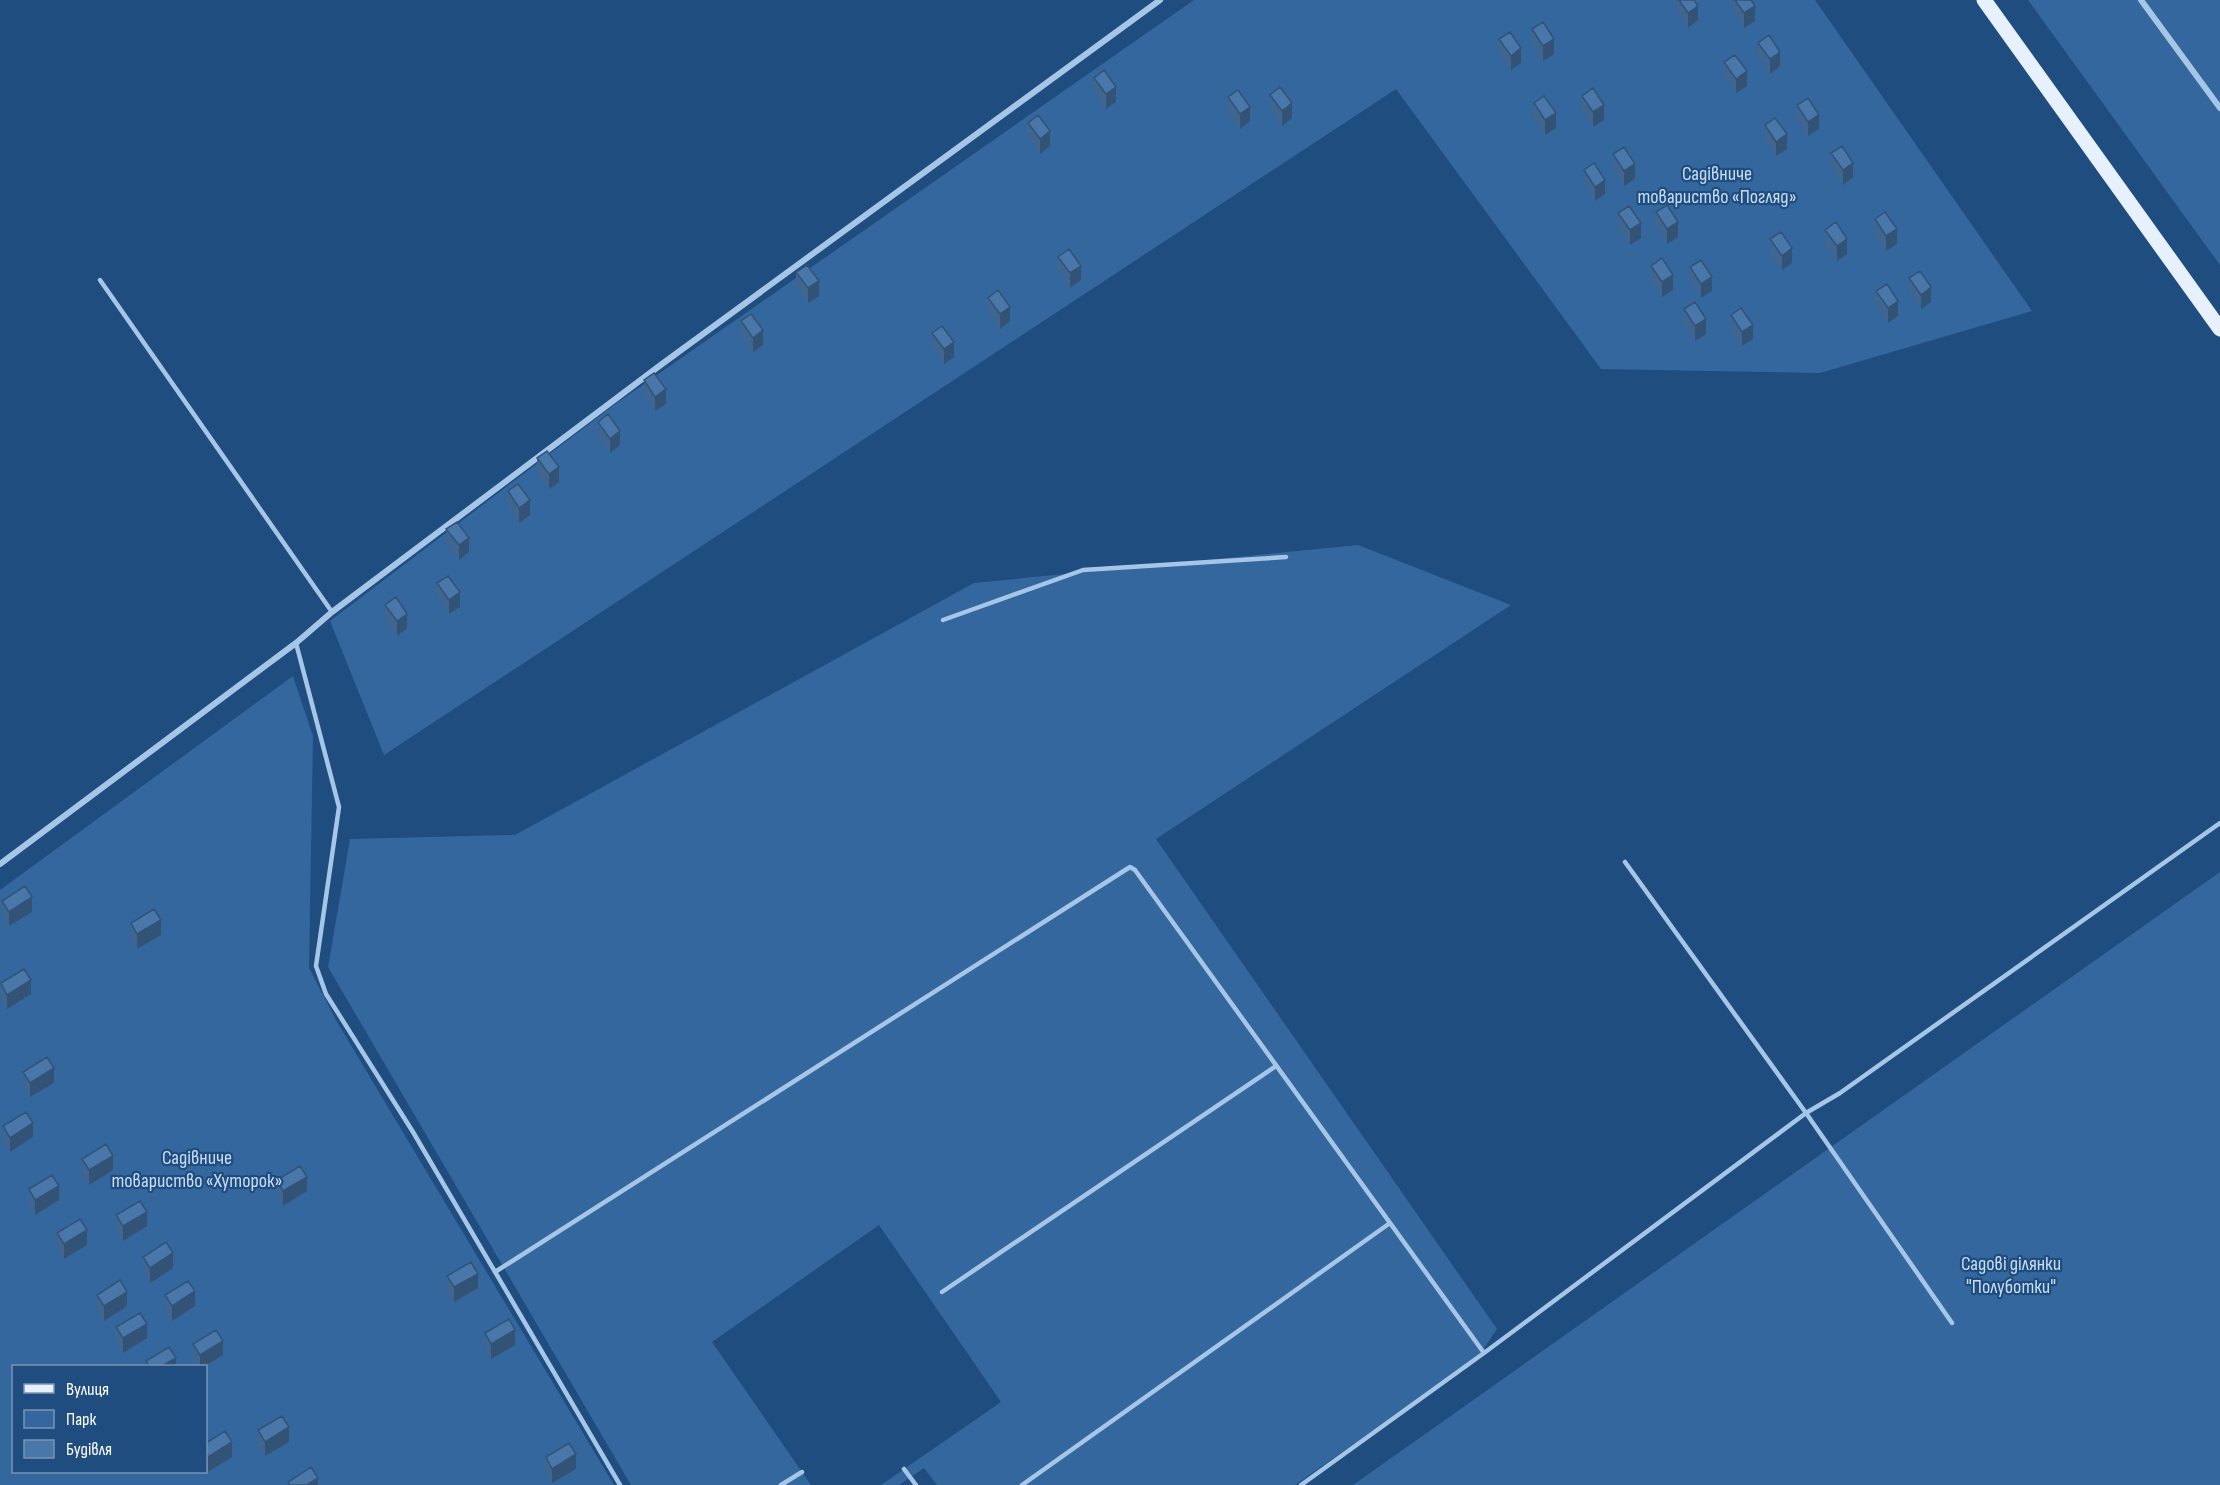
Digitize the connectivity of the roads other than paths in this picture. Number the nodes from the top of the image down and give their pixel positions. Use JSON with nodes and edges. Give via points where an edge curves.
{"nodes":[{"id":1,"x":1160,"y":0,"type":"edge"},
{"id":2,"x":2141,"y":0,"type":"edge"},
{"id":3,"x":1990,"y":2,"type":"edge"},
{"id":4,"x":2220,"y":108,"type":"edge"},
{"id":5,"x":100,"y":280,"type":"dead end"},
{"id":6,"x":2220,"y":329,"type":"edge"},
{"id":7,"x":1286,"y":557,"type":"dead end"},
{"id":8,"x":332,"y":612,"type":"junction"},
{"id":9,"x":943,"y":620,"type":"dead end"},
{"id":10,"x":296,"y":643,"type":"junction"},
{"id":11,"x":2220,"y":823,"type":"edge"},
{"id":12,"x":1625,"y":862,"type":"dead end"},
{"id":13,"x":0,"y":864,"type":"edge"},
{"id":14,"x":1276,"y":1066,"type":"junction"},
{"id":15,"x":1806,"y":1113,"type":"junction"},
{"id":16,"x":1390,"y":1223,"type":"junction"},
{"id":17,"x":495,"y":1272,"type":"junction"},
{"id":18,"x":942,"y":1292,"type":"dead end"},
{"id":19,"x":1952,"y":1323,"type":"dead end"},
{"id":20,"x":1484,"y":1353,"type":"junction"},
{"id":21,"x":904,"y":1469,"type":"dead end"},
{"id":22,"x":802,"y":1472,"type":"dead end"},
{"id":23,"x":620,"y":1485,"type":"edge"},
{"id":24,"x":781,"y":1485,"type":"edge"},
{"id":25,"x":916,"y":1485,"type":"edge"},
{"id":26,"x":1022,"y":1485,"type":"edge"},
{"id":27,"x":1301,"y":1485,"type":"edge"}],
"edges":[{"from":1,"to":8,"type":"street","via":[[662,364]]},
{"from":2,"to":4,"type":"street"},
{"from":3,"to":6,"type":"main road"},
{"from":5,"to":8,"type":"lane"},
{"from":7,"to":9,"type":"lane","via":[[1083,570]]},
{"from":8,"to":10,"type":"street"},
{"from":10,"to":13,"type":"street"},
{"from":10,"to":17,"type":"lane","via":[[339,807],[315,966],[326,994]]},
{"from":11,"to":15,"type":"lane","via":[[1840,1093]]},
{"from":12,"to":15,"type":"lane"},
{"from":14,"to":16,"type":"lane"},
{"from":14,"to":17,"type":"lane","via":[[1130,867]]},
{"from":14,"to":18,"type":"lane"},
{"from":15,"to":19,"type":"lane"},
{"from":15,"to":20,"type":"lane"},
{"from":16,"to":20,"type":"lane"},
{"from":16,"to":26,"type":"lane"},
{"from":17,"to":23,"type":"lane"},
{"from":20,"to":27,"type":"lane"},
{"from":21,"to":25,"type":"lane"},
{"from":22,"to":24,"type":"lane"}]}
